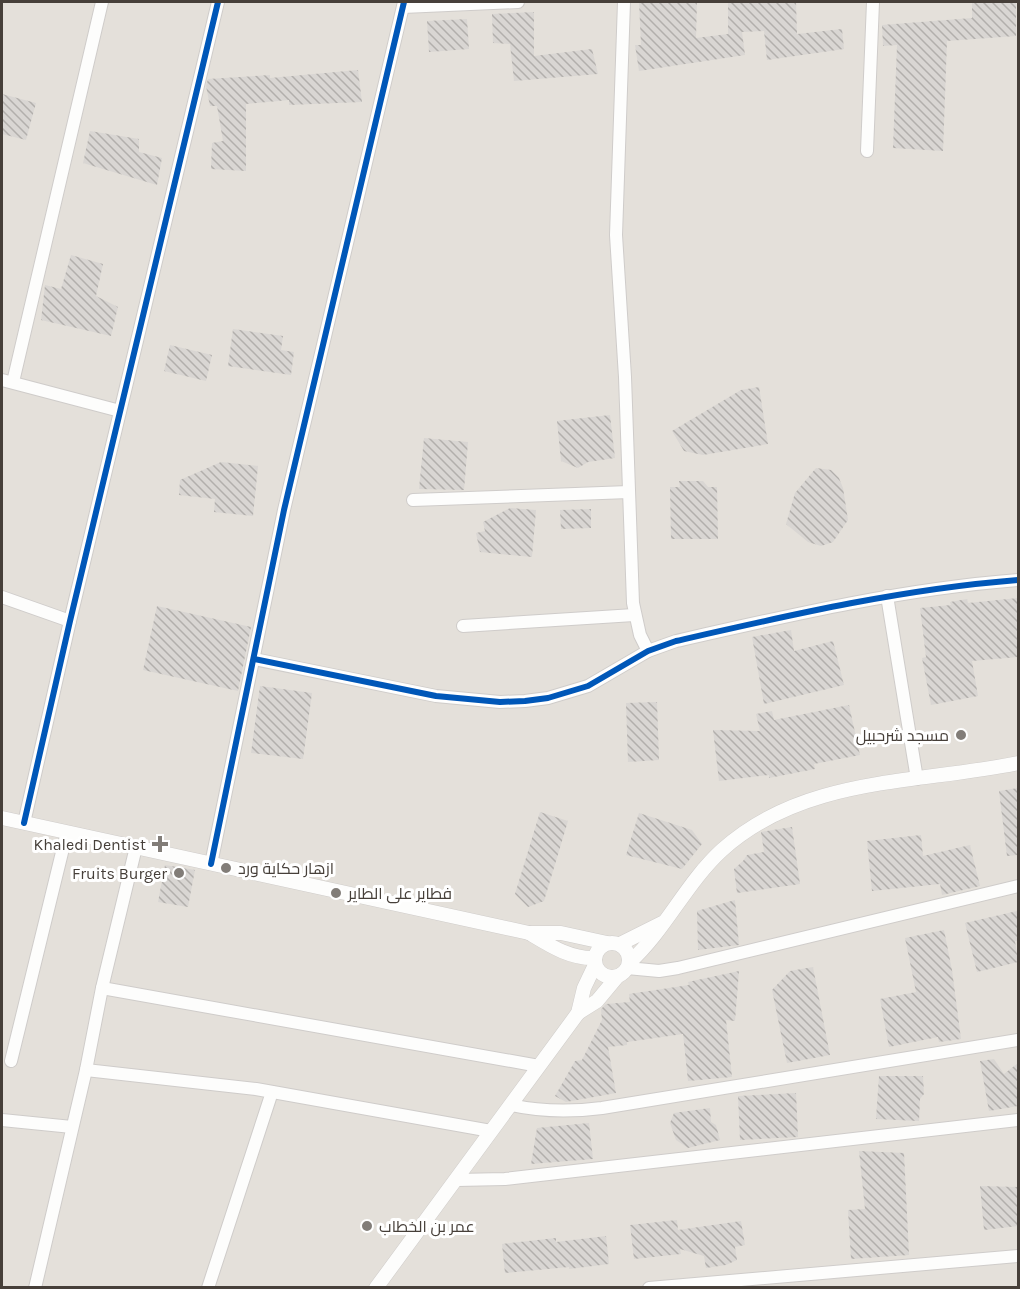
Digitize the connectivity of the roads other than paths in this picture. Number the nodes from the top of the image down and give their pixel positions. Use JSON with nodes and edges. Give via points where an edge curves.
{"nodes":[{"id":1,"x":102,"y":2,"type":"edge"},
{"id":2,"x":218,"y":2,"type":"edge"},
{"id":3,"x":518,"y":2,"type":"edge"},
{"id":4,"x":624,"y":2,"type":"edge"},
{"id":5,"x":873,"y":2,"type":"edge"},
{"id":6,"x":403,"y":4,"type":"edge"},
{"id":7,"x":867,"y":151,"type":"dead end"},
{"id":8,"x":7,"y":381,"type":"edge"},
{"id":9,"x":120,"y":411,"type":"junction"},
{"id":10,"x":629,"y":492,"type":"junction"},
{"id":11,"x":413,"y":500,"type":"dead end"},
{"id":12,"x":1018,"y":580,"type":"edge"},
{"id":13,"x":887,"y":596,"type":"junction"},
{"id":14,"x":2,"y":597,"type":"edge"},
{"id":15,"x":634,"y":615,"type":"junction"},
{"id":16,"x":70,"y":621,"type":"junction"},
{"id":17,"x":463,"y":626,"type":"dead end"},
{"id":18,"x":648,"y":651,"type":"junction"},
{"id":19,"x":254,"y":659,"type":"junction"},
{"id":20,"x":1018,"y":763,"type":"edge"},
{"id":21,"x":917,"y":779,"type":"junction"},
{"id":22,"x":2,"y":818,"type":"edge"},
{"id":23,"x":24,"y":823,"type":"junction"},
{"id":24,"x":67,"y":832,"type":"junction"},
{"id":25,"x":136,"y":848,"type":"junction"},
{"id":26,"x":211,"y":864,"type":"junction"},
{"id":27,"x":1018,"y":886,"type":"edge"},
{"id":28,"x":664,"y":922,"type":"junction"},
{"id":29,"x":529,"y":933,"type":"junction"},
{"id":30,"x":614,"y":943,"type":"junction"},
{"id":31,"x":595,"y":961,"type":"junction"},
{"id":32,"x":625,"y":969,"type":"junction"},
{"id":33,"x":102,"y":988,"type":"junction"},
{"id":34,"x":578,"y":1013,"type":"junction"},
{"id":35,"x":1018,"y":1040,"type":"edge"},
{"id":36,"x":11,"y":1061,"type":"dead end"},
{"id":37,"x":539,"y":1066,"type":"junction"},
{"id":38,"x":86,"y":1070,"type":"junction"},
{"id":39,"x":272,"y":1092,"type":"junction"},
{"id":40,"x":511,"y":1105,"type":"junction"},
{"id":41,"x":2,"y":1120,"type":"edge"},
{"id":42,"x":1018,"y":1120,"type":"edge"},
{"id":43,"x":72,"y":1127,"type":"junction"},
{"id":44,"x":491,"y":1131,"type":"junction"},
{"id":45,"x":457,"y":1180,"type":"junction"},
{"id":46,"x":1018,"y":1256,"type":"edge"},
{"id":47,"x":711,"y":1285,"type":"edge"},
{"id":48,"x":382,"y":1286,"type":"edge"},
{"id":49,"x":35,"y":1287,"type":"edge"},
{"id":50,"x":208,"y":1287,"type":"edge"},
{"id":51,"x":649,"y":1287,"type":"edge"}],
"edges":[{"from":1,"to":8,"type":"street"},
{"from":2,"to":9,"type":"street"},
{"from":3,"to":6,"type":"street"},
{"from":4,"to":10,"type":"street","via":[[616,235]]},
{"from":5,"to":7,"type":"street"},
{"from":6,"to":19,"type":"street","via":[[284,510]]},
{"from":8,"to":9,"type":"street"},
{"from":9,"to":16,"type":"street"},
{"from":10,"to":11,"type":"street"},
{"from":10,"to":15,"type":"street"},
{"from":12,"to":13,"type":"street"},
{"from":13,"to":18,"type":"street","via":[[684,639]]},
{"from":13,"to":21,"type":"street"},
{"from":14,"to":16,"type":"street"},
{"from":15,"to":17,"type":"street"},
{"from":15,"to":18,"type":"street"},
{"from":16,"to":23,"type":"street"},
{"from":18,"to":19,"type":"street","via":[[604,678],[568,693],[500,702],[436,696]]},
{"from":19,"to":26,"type":"street"},
{"from":20,"to":21,"type":"street"},
{"from":21,"to":28,"type":"street","via":[[818,796],[760,822],[709,863]]},
{"from":22,"to":23,"type":"street"},
{"from":23,"to":24,"type":"street"},
{"from":24,"to":25,"type":"street"},
{"from":24,"to":36,"type":"street"},
{"from":25,"to":26,"type":"street"},
{"from":25,"to":33,"type":"street"},
{"from":26,"to":29,"type":"street"},
{"from":27,"to":32,"type":"street","via":[[669,970]]},
{"from":28,"to":30,"type":"street"},
{"from":28,"to":32,"type":"street"},
{"from":29,"to":30,"type":"street","via":[[561,933]]},
{"from":29,"to":31,"type":"street","via":[[563,951]]},
{"from":30,"to":31,"type":"street","via":[[601,946]]},
{"from":30,"to":32,"type":"street","via":[[626,949]]},
{"from":31,"to":32,"type":"street","via":[[604,975]]},
{"from":31,"to":34,"type":"street"},
{"from":32,"to":34,"type":"street","via":[[597,1001]]},
{"from":33,"to":37,"type":"street"},
{"from":33,"to":38,"type":"street"},
{"from":34,"to":37,"type":"street"},
{"from":35,"to":40,"type":"street","via":[[602,1108],[552,1111]]},
{"from":37,"to":40,"type":"street"},
{"from":38,"to":39,"type":"street"},
{"from":38,"to":43,"type":"street"},
{"from":39,"to":44,"type":"street"},
{"from":39,"to":50,"type":"street"},
{"from":40,"to":44,"type":"street"},
{"from":41,"to":43,"type":"street"},
{"from":42,"to":45,"type":"street","via":[[512,1179]]},
{"from":43,"to":49,"type":"street"},
{"from":44,"to":45,"type":"street"},
{"from":45,"to":48,"type":"street"},
{"from":46,"to":47,"type":"street"},
{"from":47,"to":51,"type":"street"}]}
